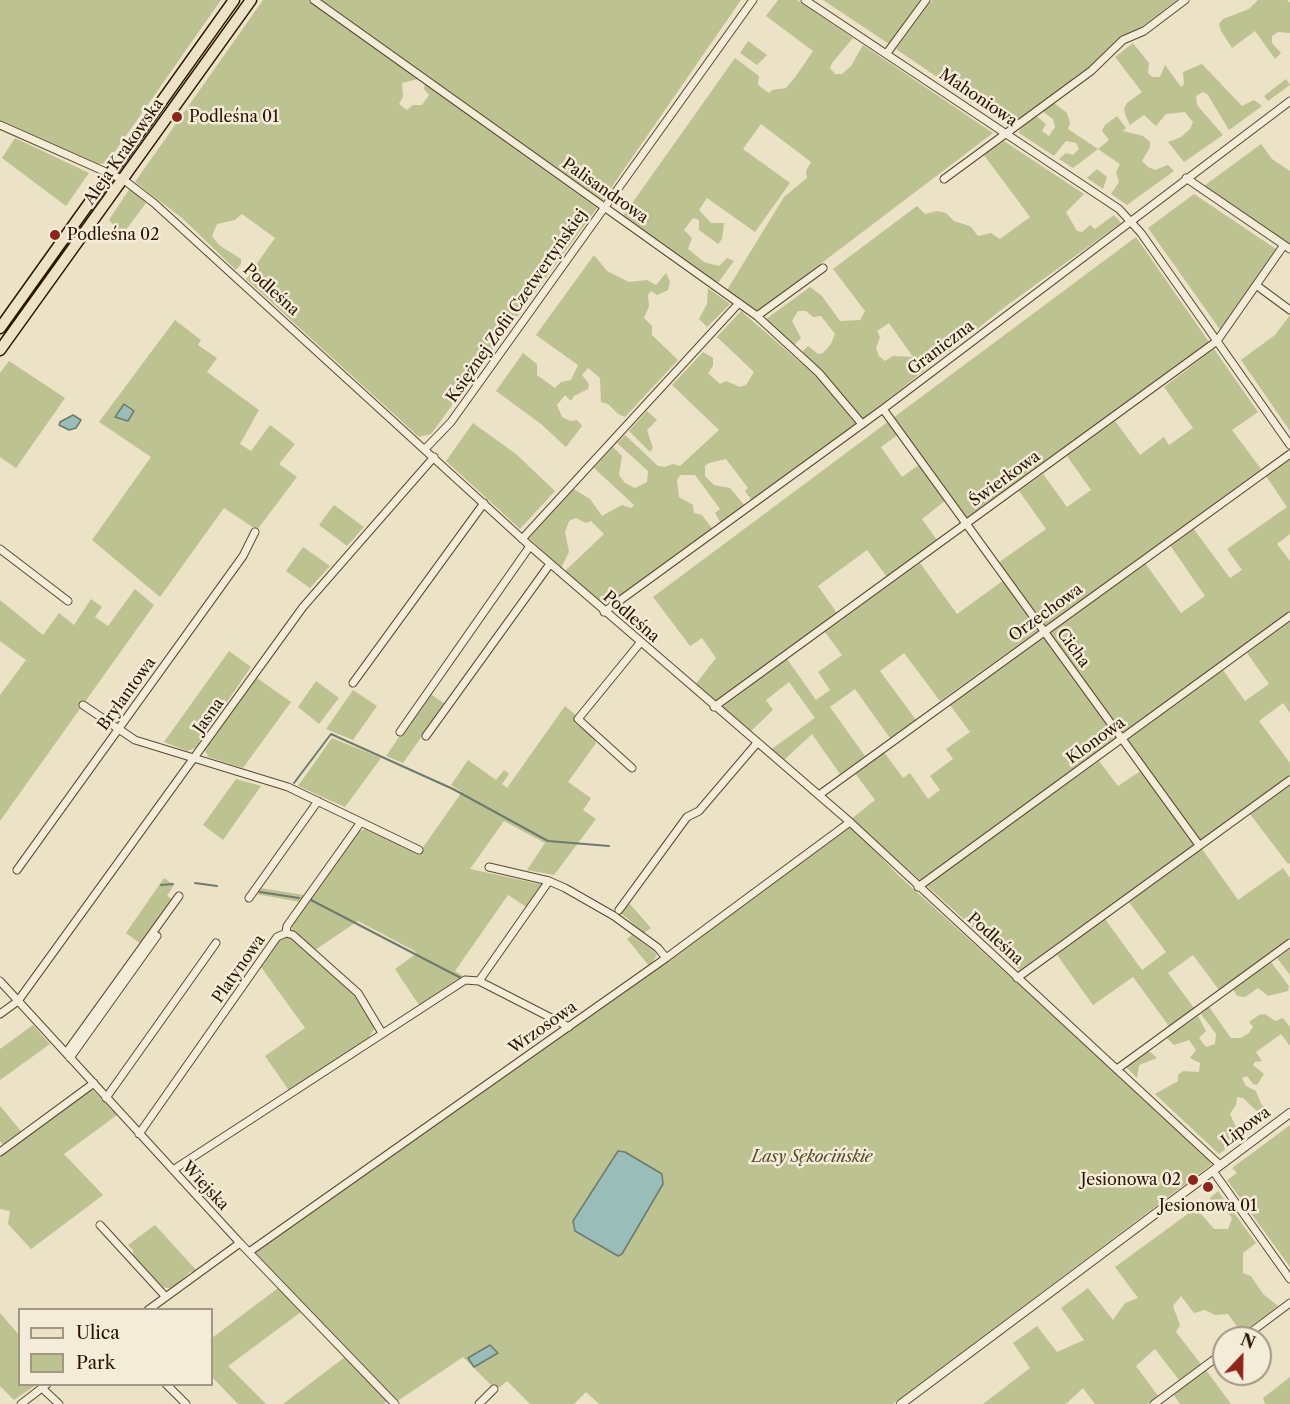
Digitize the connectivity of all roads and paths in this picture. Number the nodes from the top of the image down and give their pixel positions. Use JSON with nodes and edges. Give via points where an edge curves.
{"nodes":[{"id":1,"x":234,"y":0,"type":"edge"},
{"id":2,"x":251,"y":0,"type":"edge"},
{"id":3,"x":314,"y":0,"type":"edge"},
{"id":4,"x":753,"y":0,"type":"edge"},
{"id":5,"x":805,"y":0,"type":"edge"},
{"id":6,"x":926,"y":0,"type":"edge"},
{"id":7,"x":1185,"y":0,"type":"edge"},
{"id":8,"x":887,"y":53,"type":"junction"},
{"id":9,"x":1289,"y":104,"type":"edge"},
{"id":10,"x":0,"y":125,"type":"edge"},
{"id":11,"x":1007,"y":133,"type":"junction"},
{"id":12,"x":108,"y":173,"type":"junction"},
{"id":13,"x":1186,"y":178,"type":"junction"},
{"id":14,"x":944,"y":179,"type":"dead end"},
{"id":15,"x":124,"y":180,"type":"junction"},
{"id":16,"x":604,"y":207,"type":"junction"},
{"id":17,"x":1132,"y":222,"type":"junction"},
{"id":18,"x":1287,"y":247,"type":"edge"},
{"id":19,"x":822,"y":268,"type":"dead end"},
{"id":20,"x":1256,"y":285,"type":"junction"},
{"id":21,"x":739,"y":303,"type":"junction"},
{"id":22,"x":1290,"y":310,"type":"edge"},
{"id":23,"x":757,"y":316,"type":"junction"},
{"id":24,"x":0,"y":328,"type":"edge"},
{"id":25,"x":1218,"y":341,"type":"junction"},
{"id":26,"x":0,"y":351,"type":"edge"},
{"id":27,"x":883,"y":409,"type":"junction"},
{"id":28,"x":862,"y":424,"type":"junction"},
{"id":29,"x":1290,"y":445,"type":"edge"},
{"id":30,"x":425,"y":449,"type":"junction"},
{"id":31,"x":1290,"y":454,"type":"edge"},
{"id":32,"x":434,"y":457,"type":"junction"},
{"id":33,"x":484,"y":503,"type":"junction"},
{"id":34,"x":966,"y":524,"type":"junction"},
{"id":35,"x":255,"y":532,"type":"dead end"},
{"id":36,"x":522,"y":539,"type":"junction"},
{"id":37,"x":530,"y":546,"type":"junction"},
{"id":38,"x":0,"y":549,"type":"edge"},
{"id":39,"x":550,"y":564,"type":"junction"},
{"id":40,"x":68,"y":601,"type":"dead end"},
{"id":41,"x":604,"y":612,"type":"junction"},
{"id":42,"x":1290,"y":616,"type":"edge"},
{"id":43,"x":1044,"y":631,"type":"junction"},
{"id":44,"x":640,"y":643,"type":"junction"},
{"id":45,"x":353,"y":683,"type":"dead end"},
{"id":46,"x":83,"y":705,"type":"dead end"},
{"id":47,"x":714,"y":707,"type":"junction"},
{"id":48,"x":118,"y":730,"type":"junction"},
{"id":49,"x":400,"y":732,"type":"dead end"},
{"id":50,"x":426,"y":736,"type":"dead end"},
{"id":51,"x":1122,"y":738,"type":"junction"},
{"id":52,"x":758,"y":743,"type":"junction"},
{"id":53,"x":194,"y":759,"type":"junction"},
{"id":54,"x":632,"y":768,"type":"dead end"},
{"id":55,"x":1290,"y":780,"type":"edge"},
{"id":56,"x":819,"y":795,"type":"junction"},
{"id":57,"x":318,"y":801,"type":"junction"},
{"id":58,"x":361,"y":822,"type":"junction"},
{"id":59,"x":850,"y":822,"type":"junction"},
{"id":60,"x":1199,"y":845,"type":"junction"},
{"id":61,"x":419,"y":850,"type":"dead end"},
{"id":62,"x":489,"y":867,"type":"dead end"},
{"id":63,"x":17,"y":870,"type":"dead end"},
{"id":64,"x":549,"y":881,"type":"junction"},
{"id":65,"x":918,"y":887,"type":"junction"},
{"id":66,"x":179,"y":896,"type":"dead end"},
{"id":67,"x":249,"y":898,"type":"dead end"},
{"id":68,"x":619,"y":910,"type":"dead end"},
{"id":69,"x":286,"y":933,"type":"junction"},
{"id":70,"x":156,"y":936,"type":"dead end"},
{"id":71,"x":216,"y":943,"type":"dead end"},
{"id":72,"x":1290,"y":944,"type":"edge"},
{"id":73,"x":666,"y":958,"type":"junction"},
{"id":74,"x":1017,"y":978,"type":"junction"},
{"id":75,"x":0,"y":981,"type":"edge"},
{"id":76,"x":478,"y":981,"type":"junction"},
{"id":77,"x":18,"y":1001,"type":"junction"},
{"id":78,"x":0,"y":1014,"type":"edge"},
{"id":79,"x":569,"y":1027,"type":"junction"},
{"id":80,"x":382,"y":1033,"type":"junction"},
{"id":81,"x":68,"y":1056,"type":"junction"},
{"id":82,"x":1117,"y":1068,"type":"junction"},
{"id":83,"x":94,"y":1083,"type":"junction"},
{"id":84,"x":106,"y":1098,"type":"junction"},
{"id":85,"x":1290,"y":1113,"type":"edge"},
{"id":86,"x":139,"y":1134,"type":"junction"},
{"id":87,"x":0,"y":1152,"type":"edge"},
{"id":88,"x":1220,"y":1165,"type":"junction"},
{"id":89,"x":173,"y":1170,"type":"junction"},
{"id":90,"x":1213,"y":1171,"type":"junction"},
{"id":91,"x":100,"y":1225,"type":"dead end"},
{"id":92,"x":240,"y":1243,"type":"junction"},
{"id":93,"x":249,"y":1252,"type":"junction"},
{"id":94,"x":1290,"y":1279,"type":"edge"},
{"id":95,"x":165,"y":1296,"type":"junction"},
{"id":96,"x":1290,"y":1303,"type":"edge"},
{"id":97,"x":150,"y":1308,"type":"edge"},
{"id":98,"x":1259,"y":1326,"type":"edge"},
{"id":99,"x":1212,"y":1361,"type":"edge"},
{"id":100,"x":45,"y":1386,"type":"edge"},
{"id":101,"x":168,"y":1386,"type":"edge"},
{"id":102,"x":494,"y":1389,"type":"dead end"},
{"id":103,"x":21,"y":1404,"type":"edge"},
{"id":104,"x":58,"y":1404,"type":"edge"},
{"id":105,"x":186,"y":1404,"type":"edge"},
{"id":106,"x":395,"y":1404,"type":"edge"},
{"id":107,"x":479,"y":1404,"type":"edge"},
{"id":108,"x":901,"y":1404,"type":"edge"},
{"id":109,"x":1154,"y":1404,"type":"edge"}],
"edges":[{"from":1,"to":12,"type":"main road","name":"Aleja Krakowska"},
{"from":2,"to":15,"type":"main road","name":"Aleja Krakowska"},
{"from":3,"to":16,"type":"street","name":"Palisandrowa"},
{"from":4,"to":16,"type":"street","name":"Księżnej Zofii Czetwertyńskiej"},
{"from":5,"to":8,"type":"street","name":"Mahoniowa"},
{"from":6,"to":8,"type":"street"},
{"from":7,"to":11,"type":"street","via":[[1144,31],[1123,40],[1100,64]]},
{"from":8,"to":11,"type":"street","name":"Mahoniowa"},
{"from":9,"to":13,"type":"street","name":"Graniczna"},
{"from":10,"to":12,"type":"street","name":"Podleśna"},
{"from":11,"to":14,"type":"street"},
{"from":11,"to":17,"type":"street","name":"Mahoniowa","via":[[1104,198]]},
{"from":12,"to":15,"type":"street","name":"Podleśna"},
{"from":12,"to":24,"type":"main road","name":"Aleja Krakowska"},
{"from":13,"to":17,"type":"street","name":"Graniczna"},
{"from":13,"to":18,"type":"street"},
{"from":15,"to":26,"type":"main road","name":"Aleja Krakowska"},
{"from":15,"to":30,"type":"street","name":"Podleśna","via":[[189,233]]},
{"from":16,"to":21,"type":"street","name":"Palisandrowa"},
{"from":16,"to":30,"type":"street","name":"Księżnej Zofii Czetwertyńskiej","via":[[451,422]]},
{"from":17,"to":25,"type":"street","name":"Mahoniowa"},
{"from":17,"to":27,"type":"street","name":"Graniczna"},
{"from":18,"to":20,"type":"street","name":"Świerkowa"},
{"from":19,"to":23,"type":"street"},
{"from":20,"to":22,"type":"street"},
{"from":20,"to":25,"type":"street","name":"Świerkowa"},
{"from":21,"to":23,"type":"street","name":"Palisandrowa"},
{"from":21,"to":36,"type":"street"},
{"from":23,"to":28,"type":"street","name":"Palisandrowa","via":[[819,373]]},
{"from":25,"to":29,"type":"street","name":"Mahoniowa"},
{"from":25,"to":34,"type":"street","name":"Świerkowa"},
{"from":27,"to":28,"type":"street","name":"Graniczna"},
{"from":27,"to":34,"type":"street","name":"Cicha"},
{"from":28,"to":41,"type":"street","name":"Graniczna"},
{"from":30,"to":32,"type":"street","name":"Podleśna"},
{"from":31,"to":43,"type":"street","name":"Orzechowa"},
{"from":32,"to":33,"type":"street","name":"Podleśna"},
{"from":32,"to":53,"type":"street","name":"Jasna","via":[[303,607]]},
{"from":33,"to":36,"type":"street","name":"Podleśna"},
{"from":33,"to":45,"type":"street"},
{"from":34,"to":43,"type":"street","name":"Cicha"},
{"from":34,"to":47,"type":"street","name":"Świerkowa"},
{"from":35,"to":48,"type":"street","name":"Brylantowa","via":[[243,556]]},
{"from":36,"to":37,"type":"street","name":"Podleśna"},
{"from":37,"to":39,"type":"street","name":"Podleśna"},
{"from":37,"to":49,"type":"street"},
{"from":38,"to":40,"type":"street"},
{"from":39,"to":41,"type":"street","name":"Podleśna"},
{"from":39,"to":50,"type":"street"},
{"from":41,"to":44,"type":"street","name":"Podleśna"},
{"from":42,"to":51,"type":"street","name":"Klonowa"},
{"from":43,"to":51,"type":"street","name":"Cicha"},
{"from":43,"to":56,"type":"street","name":"Orzechowa"},
{"from":44,"to":47,"type":"street","name":"Podleśna"},
{"from":44,"to":54,"type":"street","via":[[578,719]]},
{"from":46,"to":48,"type":"street"},
{"from":47,"to":52,"type":"street","name":"Podleśna"},
{"from":48,"to":53,"type":"street","via":[[135,740]]},
{"from":48,"to":63,"type":"street","name":"Brylantowa"},
{"from":51,"to":60,"type":"street","name":"Cicha"},
{"from":51,"to":65,"type":"street","name":"Klonowa"},
{"from":52,"to":56,"type":"street","name":"Podleśna"},
{"from":52,"to":68,"type":"street","via":[[699,811],[687,817]]},
{"from":53,"to":57,"type":"street","via":[[282,785]]},
{"from":53,"to":77,"type":"street","name":"Jasna"},
{"from":55,"to":60,"type":"street"},
{"from":56,"to":59,"type":"street","name":"Podleśna"},
{"from":57,"to":58,"type":"street"},
{"from":57,"to":67,"type":"street"},
{"from":58,"to":61,"type":"street"},
{"from":58,"to":69,"type":"street","name":"Platynowa","via":[[287,926]]},
{"from":59,"to":65,"type":"street","name":"Podleśna"},
{"from":59,"to":73,"type":"street","name":"Wrzosowa"},
{"from":60,"to":74,"type":"street"},
{"from":62,"to":64,"type":"street"},
{"from":64,"to":73,"type":"street","via":[[614,916]]},
{"from":64,"to":76,"type":"street"},
{"from":65,"to":74,"type":"street","name":"Podleśna"},
{"from":66,"to":81,"type":"street"},
{"from":69,"to":80,"type":"street","via":[[358,993]]},
{"from":69,"to":86,"type":"street","name":"Platynowa","via":[[278,937]]},
{"from":70,"to":81,"type":"street"},
{"from":71,"to":84,"type":"street"},
{"from":72,"to":82,"type":"street"},
{"from":73,"to":79,"type":"street","name":"Wrzosowa"},
{"from":74,"to":82,"type":"street","name":"Podleśna"},
{"from":75,"to":77,"type":"street","name":"Wiejska"},
{"from":76,"to":79,"type":"street"},
{"from":76,"to":80,"type":"street","via":[[465,980]]},
{"from":77,"to":78,"type":"street","name":"Jasna"},
{"from":77,"to":81,"type":"street","name":"Wiejska"},
{"from":79,"to":93,"type":"street","name":"Wrzosowa"},
{"from":80,"to":89,"type":"street"},
{"from":81,"to":83,"type":"street","name":"Wiejska"},
{"from":82,"to":88,"type":"street","name":"Podleśna"},
{"from":83,"to":84,"type":"street","name":"Wiejska"},
{"from":83,"to":87,"type":"street"},
{"from":84,"to":86,"type":"street","name":"Wiejska"},
{"from":85,"to":88,"type":"street","name":"Lipowa"},
{"from":86,"to":89,"type":"street","name":"Wiejska"},
{"from":88,"to":90,"type":"street","name":"Lipowa"},
{"from":89,"to":92,"type":"street","name":"Wiejska"},
{"from":90,"to":94,"type":"street"},
{"from":90,"to":108,"type":"street","name":"Lipowa"},
{"from":91,"to":95,"type":"street"},
{"from":92,"to":93,"type":"street","name":"Wiejska"},
{"from":92,"to":95,"type":"street"},
{"from":93,"to":106,"type":"street","name":"Wiejska"},
{"from":95,"to":97,"type":"street"},
{"from":96,"to":98,"type":"street"},
{"from":99,"to":109,"type":"street"},
{"from":100,"to":103,"type":"street"},
{"from":100,"to":104,"type":"street"},
{"from":101,"to":105,"type":"street"},
{"from":102,"to":107,"type":"street"}]}
